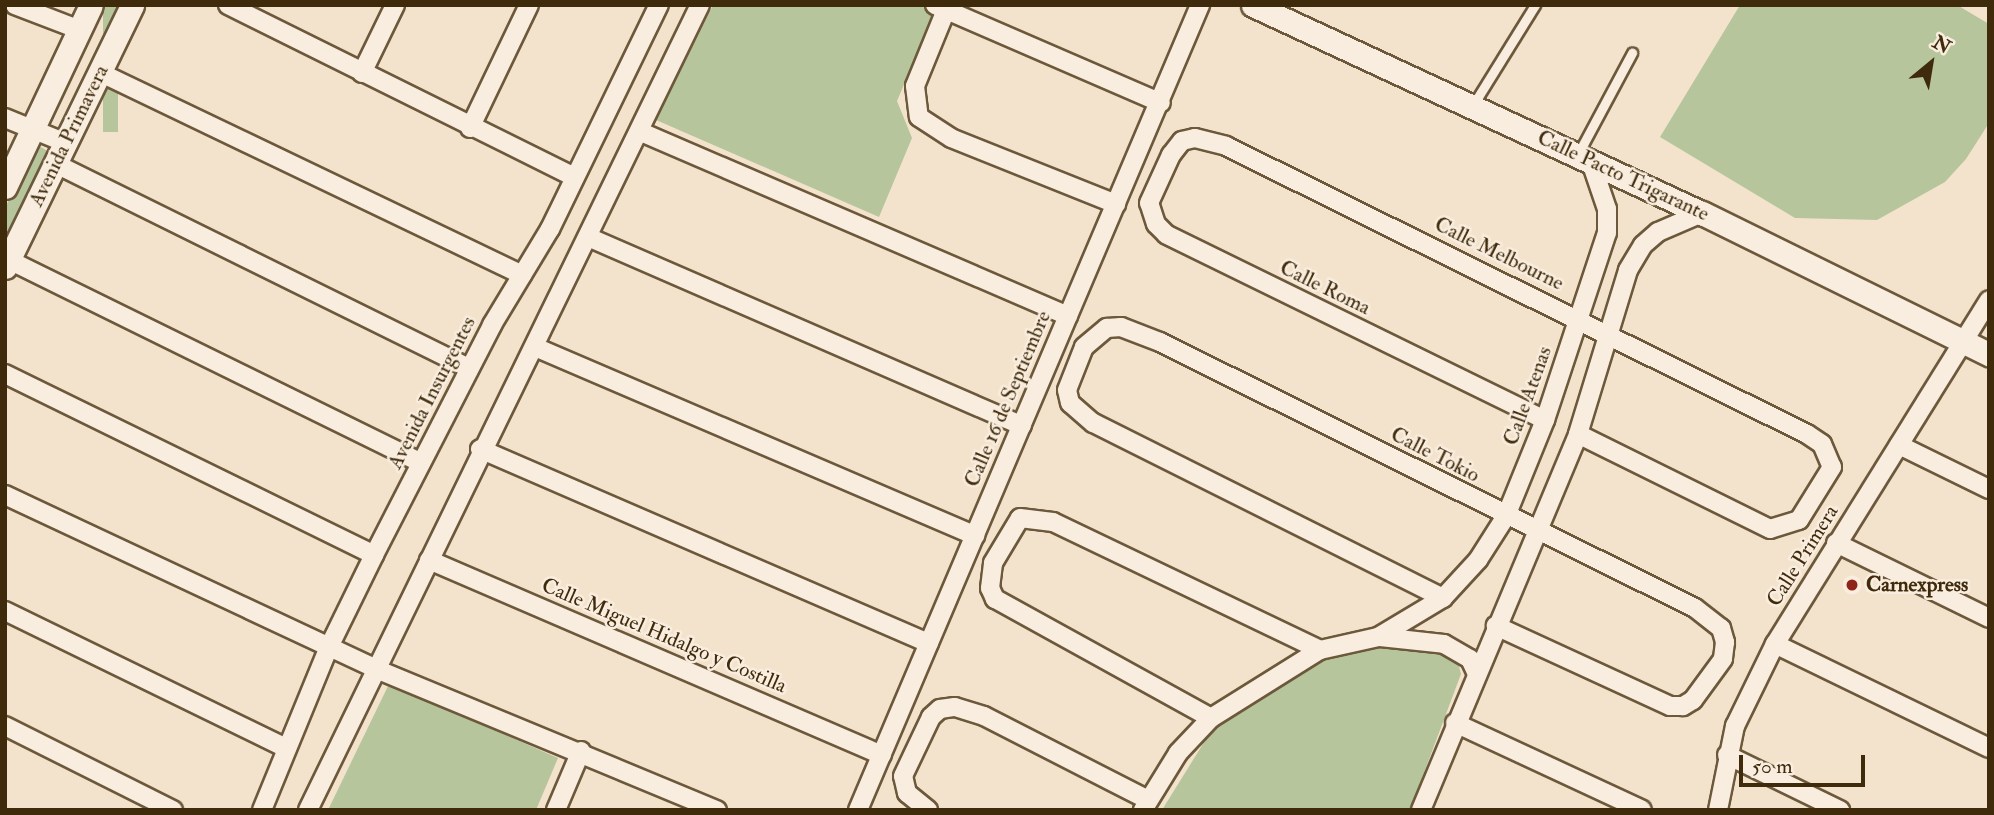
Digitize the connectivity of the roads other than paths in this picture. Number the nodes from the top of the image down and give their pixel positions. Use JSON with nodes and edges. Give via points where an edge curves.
{"nodes":[{"id":1,"x":15,"y":5,"type":"edge"},
{"id":2,"x":91,"y":5,"type":"edge"},
{"id":3,"x":132,"y":5,"type":"edge"},
{"id":4,"x":228,"y":5,"type":"edge"},
{"id":5,"x":395,"y":5,"type":"edge"},
{"id":6,"x":529,"y":5,"type":"edge"},
{"id":7,"x":659,"y":5,"type":"edge"},
{"id":8,"x":700,"y":5,"type":"edge"},
{"id":9,"x":1200,"y":5,"type":"edge"},
{"id":10,"x":1253,"y":5,"type":"edge"},
{"id":11,"x":1535,"y":5,"type":"edge"},
{"id":12,"x":940,"y":8,"type":"edge"},
{"id":13,"x":261,"y":13,"type":"edge"},
{"id":14,"x":80,"y":30,"type":"junction"},
{"id":15,"x":1632,"y":53,"type":"dead end"},
{"id":16,"x":101,"y":73,"type":"junction"},
{"id":17,"x":362,"y":73,"type":"junction"},
{"id":18,"x":1161,"y":103,"type":"junction"},
{"id":19,"x":1473,"y":106,"type":"junction"},
{"id":20,"x":5,"y":118,"type":"edge"},
{"id":21,"x":33,"y":128,"type":"junction"},
{"id":22,"x":471,"y":128,"type":"junction"},
{"id":23,"x":641,"y":132,"type":"junction"},
{"id":24,"x":66,"y":143,"type":"junction"},
{"id":25,"x":1171,"y":155,"type":"joint"},
{"id":26,"x":1584,"y":157,"type":"junction"},
{"id":27,"x":56,"y":164,"type":"junction"},
{"id":28,"x":575,"y":177,"type":"junction"},
{"id":29,"x":5,"y":187,"type":"edge"},
{"id":30,"x":1116,"y":204,"type":"junction"},
{"id":31,"x":1702,"y":212,"type":"junction"},
{"id":32,"x":587,"y":237,"type":"junction"},
{"id":33,"x":7,"y":263,"type":"edge"},
{"id":34,"x":522,"y":275,"type":"junction"},
{"id":35,"x":1989,"y":300,"type":"edge"},
{"id":36,"x":1069,"y":316,"type":"junction"},
{"id":37,"x":1579,"y":319,"type":"junction"},
{"id":38,"x":1611,"y":335,"type":"junction"},
{"id":39,"x":1964,"y":342,"type":"junction"},
{"id":40,"x":535,"y":347,"type":"junction"},
{"id":41,"x":1989,"y":354,"type":"edge"},
{"id":42,"x":469,"y":368,"type":"junction"},
{"id":43,"x":5,"y":374,"type":"edge"},
{"id":44,"x":1545,"y":420,"type":"junction"},
{"id":45,"x":1021,"y":426,"type":"junction"},
{"id":46,"x":1578,"y":434,"type":"junction"},
{"id":47,"x":1899,"y":445,"type":"junction"},
{"id":48,"x":480,"y":449,"type":"junction"},
{"id":49,"x":421,"y":464,"type":"junction"},
{"id":50,"x":1989,"y":489,"type":"edge"},
{"id":51,"x":5,"y":495,"type":"edge"},
{"id":52,"x":1506,"y":516,"type":"junction"},
{"id":53,"x":1537,"y":530,"type":"junction"},
{"id":54,"x":975,"y":536,"type":"junction"},
{"id":55,"x":1836,"y":543,"type":"junction"},
{"id":56,"x":374,"y":555,"type":"junction"},
{"id":57,"x":429,"y":560,"type":"junction"},
{"id":58,"x":1443,"y":598,"type":"junction"},
{"id":59,"x":5,"y":611,"type":"edge"},
{"id":60,"x":1989,"y":618,"type":"edge"},
{"id":61,"x":1496,"y":626,"type":"junction"},
{"id":62,"x":1378,"y":637,"type":"junction"},
{"id":63,"x":929,"y":643,"type":"junction"},
{"id":64,"x":1775,"y":644,"type":"junction"},
{"id":65,"x":329,"y":647,"type":"junction"},
{"id":66,"x":1320,"y":650,"type":"junction"},
{"id":67,"x":376,"y":669,"type":"junction"},
{"id":68,"x":1477,"y":674,"type":"junction"},
{"id":69,"x":1211,"y":718,"type":"junction"},
{"id":70,"x":1455,"y":723,"type":"junction"},
{"id":71,"x":5,"y":726,"type":"edge"},
{"id":72,"x":286,"y":748,"type":"junction"},
{"id":73,"x":1989,"y":748,"type":"edge"},
{"id":74,"x":581,"y":751,"type":"junction"},
{"id":75,"x":882,"y":755,"type":"junction"},
{"id":76,"x":1727,"y":755,"type":"junction"},
{"id":77,"x":1145,"y":805,"type":"edge"},
{"id":78,"x":173,"y":810,"type":"edge"},
{"id":79,"x":262,"y":810,"type":"edge"},
{"id":80,"x":308,"y":810,"type":"edge"},
{"id":81,"x":556,"y":810,"type":"edge"},
{"id":82,"x":717,"y":810,"type":"edge"},
{"id":83,"x":858,"y":810,"type":"edge"},
{"id":84,"x":928,"y":810,"type":"edge"},
{"id":85,"x":1421,"y":810,"type":"edge"},
{"id":86,"x":1642,"y":810,"type":"edge"},
{"id":87,"x":1718,"y":810,"type":"edge"},
{"id":88,"x":1840,"y":810,"type":"edge"}],
"edges":[{"from":1,"to":14,"type":"street"},
{"from":2,"to":14,"type":"street","name":"Avenida Primavera"},
{"from":3,"to":16,"type":"street","name":"Avenida Primavera"},
{"from":4,"to":13,"type":"street"},
{"from":5,"to":17,"type":"street"},
{"from":6,"to":22,"type":"street"},
{"from":7,"to":28,"type":"street","name":"Avenida Insurgentes"},
{"from":8,"to":23,"type":"street"},
{"from":9,"to":18,"type":"street","name":"Calle 16 de Septiembre"},
{"from":10,"to":19,"type":"street","name":"Calle Pacto Trigarante"},
{"from":11,"to":19,"type":"lane"},
{"from":12,"to":18,"type":"street"},
{"from":12,"to":30,"type":"street","via":[[915,86],[919,117],[951,138]]},
{"from":13,"to":17,"type":"street"},
{"from":14,"to":21,"type":"street","name":"Avenida Primavera"},
{"from":15,"to":26,"type":"lane"},
{"from":16,"to":24,"type":"street","name":"Avenida Primavera"},
{"from":16,"to":34,"type":"street"},
{"from":17,"to":22,"type":"street"},
{"from":18,"to":30,"type":"street","name":"Calle 16 de Septiembre"},
{"from":19,"to":26,"type":"street","name":"Calle Pacto Trigarante"},
{"from":20,"to":21,"type":"street"},
{"from":21,"to":24,"type":"street"},
{"from":21,"to":29,"type":"street","name":"Avenida Primavera"},
{"from":22,"to":28,"type":"street"},
{"from":23,"to":32,"type":"street"},
{"from":23,"to":36,"type":"street"},
{"from":24,"to":27,"type":"street","name":"Avenida Primavera"},
{"from":25,"to":37,"type":"street","name":"Calle Melbourne","via":[[1182,141],[1195,138],[1226,146]]},
{"from":25,"to":44,"type":"street","name":"Calle Roma","via":[[1149,203],[1156,224],[1166,234]]},
{"from":26,"to":31,"type":"street","name":"Calle Pacto Trigarante"},
{"from":26,"to":37,"type":"street","name":"Calle Atenas","via":[[1605,198],[1607,233]]},
{"from":27,"to":33,"type":"street","name":"Avenida Primavera"},
{"from":27,"to":42,"type":"street"},
{"from":28,"to":34,"type":"street","name":"Avenida Insurgentes"},
{"from":30,"to":36,"type":"street","name":"Calle 16 de Septiembre"},
{"from":31,"to":38,"type":"street","via":[[1658,232],[1643,245],[1628,270]]},
{"from":31,"to":39,"type":"street","name":"Calle Pacto Trigarante"},
{"from":32,"to":40,"type":"street"},
{"from":32,"to":45,"type":"street"},
{"from":33,"to":49,"type":"street"},
{"from":34,"to":42,"type":"street","name":"Avenida Insurgentes"},
{"from":35,"to":39,"type":"street","name":"Calle Primera"},
{"from":36,"to":45,"type":"street","name":"Calle 16 de Septiembre"},
{"from":37,"to":38,"type":"street","name":"Calle Melbourne"},
{"from":37,"to":44,"type":"street","name":"Calle Atenas"},
{"from":38,"to":46,"type":"street"},
{"from":38,"to":46,"type":"street","name":"Calle Melbourne","via":[[1807,434],[1830,455],[1829,475],[1799,520],[1786,528],[1770,529]]},
{"from":39,"to":41,"type":"street","name":"Calle Pacto Trigarante"},
{"from":39,"to":47,"type":"street","name":"Calle Primera"},
{"from":40,"to":48,"type":"street"},
{"from":40,"to":54,"type":"street"},
{"from":42,"to":49,"type":"street","name":"Avenida Insurgentes"},
{"from":43,"to":56,"type":"street"},
{"from":44,"to":52,"type":"street","name":"Calle Atenas"},
{"from":45,"to":54,"type":"street","name":"Calle 16 de Septiembre"},
{"from":46,"to":53,"type":"street"},
{"from":47,"to":50,"type":"street"},
{"from":47,"to":55,"type":"street","name":"Calle Primera"},
{"from":48,"to":57,"type":"street"},
{"from":48,"to":63,"type":"street"},
{"from":49,"to":56,"type":"street","name":"Avenida Insurgentes"},
{"from":51,"to":65,"type":"street"},
{"from":52,"to":53,"type":"street","name":"Calle Tokio"},
{"from":52,"to":58,"type":"street","name":"Calle Atenas","via":[[1478,560]]},
{"from":52,"to":58,"type":"street","name":"Calle Tokio","via":[[1136,331],[1107,328],[1096,334],[1075,365],[1067,390],[1070,403],[1093,424]]},
{"from":53,"to":61,"type":"street"},
{"from":53,"to":61,"type":"street","name":"Calle Tokio","via":[[1695,608],[1721,628],[1723,659],[1693,700],[1682,706],[1655,701]]},
{"from":54,"to":63,"type":"street","name":"Calle 16 de Septiembre"},
{"from":55,"to":60,"type":"street"},
{"from":55,"to":64,"type":"street","name":"Calle Primera"},
{"from":56,"to":65,"type":"street","name":"Avenida Insurgentes"},
{"from":57,"to":67,"type":"street"},
{"from":57,"to":75,"type":"street","name":"Calle Miguel Hidalgo y Costilla"},
{"from":58,"to":62,"type":"street","name":"Calle Atenas"},
{"from":59,"to":72,"type":"street"},
{"from":61,"to":68,"type":"street"},
{"from":62,"to":66,"type":"street","name":"Calle Atenas"},
{"from":62,"to":68,"type":"street","name":"Calle Atenas","via":[[1444,644],[1470,659]]},
{"from":63,"to":75,"type":"street","name":"Calle 16 de Septiembre"},
{"from":64,"to":73,"type":"street"},
{"from":64,"to":76,"type":"street","name":"Calle Primera","via":[[1735,726]]},
{"from":65,"to":67,"type":"street"},
{"from":65,"to":72,"type":"street","name":"Avenida Insurgentes"},
{"from":66,"to":69,"type":"street","name":"Calle Atenas"},
{"from":66,"to":69,"type":"street","via":[[1042,518],[1020,518],[1011,526],[990,575],[995,599],[1016,615]]},
{"from":67,"to":74,"type":"street"},
{"from":67,"to":80,"type":"street"},
{"from":68,"to":70,"type":"street"},
{"from":69,"to":77,"type":"street","name":"Calle Atenas","via":[[1178,753]]},
{"from":70,"to":85,"type":"street"},
{"from":70,"to":86,"type":"street"},
{"from":71,"to":78,"type":"street"},
{"from":72,"to":79,"type":"street","name":"Avenida Insurgentes"},
{"from":74,"to":81,"type":"street"},
{"from":74,"to":82,"type":"street"},
{"from":75,"to":83,"type":"street","name":"Calle 16 de Septiembre"},
{"from":76,"to":87,"type":"street","name":"Calle Primera"},
{"from":76,"to":88,"type":"street"},
{"from":77,"to":84,"type":"street","via":[[984,716],[954,707],[940,709],[931,717],[903,776],[907,793]]}]}
